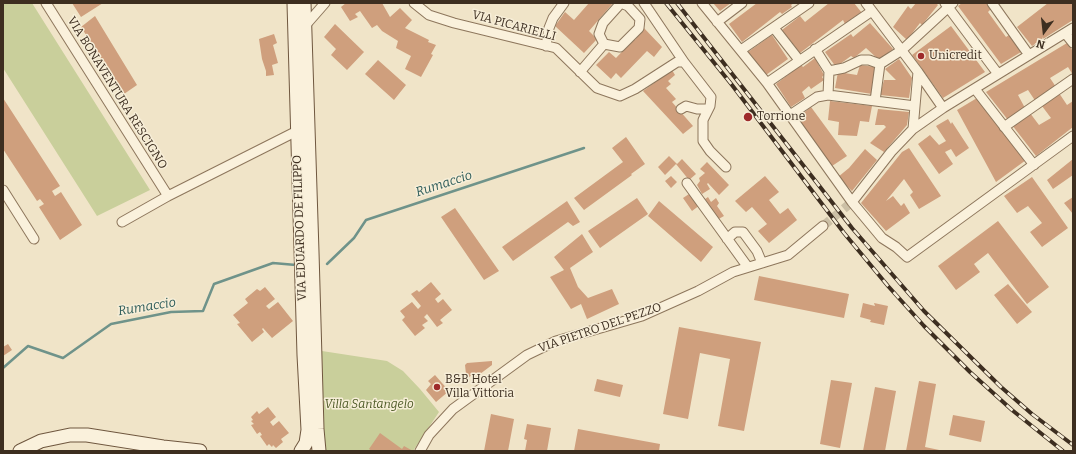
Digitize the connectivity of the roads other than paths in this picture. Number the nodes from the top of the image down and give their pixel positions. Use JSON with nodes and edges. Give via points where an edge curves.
{"nodes":[{"id":1,"x":46,"y":3,"type":"edge"},
{"id":2,"x":294,"y":3,"type":"edge"},
{"id":3,"x":304,"y":3,"type":"edge"},
{"id":4,"x":325,"y":3,"type":"edge"},
{"id":5,"x":414,"y":3,"type":"edge"},
{"id":6,"x":564,"y":3,"type":"edge"},
{"id":7,"x":644,"y":3,"type":"edge"},
{"id":8,"x":702,"y":3,"type":"edge"},
{"id":9,"x":742,"y":3,"type":"edge"},
{"id":10,"x":809,"y":3,"type":"edge"},
{"id":11,"x":992,"y":3,"type":"edge"},
{"id":12,"x":949,"y":4,"type":"edge"},
{"id":13,"x":869,"y":7,"type":"edge"},
{"id":14,"x":717,"y":22,"type":"junction"},
{"id":15,"x":304,"y":27,"type":"junction"},
{"id":16,"x":774,"y":28,"type":"junction"},
{"id":17,"x":1069,"y":30,"type":"edge"},
{"id":18,"x":1073,"y":43,"type":"edge"},
{"id":19,"x":604,"y":44,"type":"junction"},
{"id":20,"x":546,"y":46,"type":"junction"},
{"id":21,"x":815,"y":49,"type":"junction"},
{"id":22,"x":741,"y":50,"type":"junction"},
{"id":23,"x":902,"y":50,"type":"junction"},
{"id":24,"x":1029,"y":55,"type":"junction"},
{"id":25,"x":799,"y":60,"type":"junction"},
{"id":26,"x":684,"y":62,"type":"junction"},
{"id":27,"x":880,"y":64,"type":"junction"},
{"id":28,"x":830,"y":71,"type":"junction"},
{"id":29,"x":580,"y":72,"type":"junction"},
{"id":30,"x":918,"y":72,"type":"junction"},
{"id":31,"x":998,"y":74,"type":"junction"},
{"id":32,"x":1073,"y":79,"type":"edge"},
{"id":33,"x":767,"y":83,"type":"junction"},
{"id":34,"x":975,"y":89,"type":"junction"},
{"id":35,"x":828,"y":95,"type":"junction"},
{"id":36,"x":875,"y":101,"type":"junction"},
{"id":37,"x":915,"y":106,"type":"junction"},
{"id":38,"x":713,"y":107,"type":"junction"},
{"id":39,"x":943,"y":108,"type":"junction"},
{"id":40,"x":681,"y":109,"type":"dead end"},
{"id":41,"x":790,"y":115,"type":"junction"},
{"id":42,"x":1004,"y":127,"type":"junction"},
{"id":43,"x":913,"y":129,"type":"junction"},
{"id":44,"x":297,"y":131,"type":"junction"},
{"id":45,"x":1073,"y":136,"type":"edge"},
{"id":46,"x":1034,"y":165,"type":"junction"},
{"id":47,"x":726,"y":167,"type":"dead end"},
{"id":48,"x":687,"y":183,"type":"dead end"},
{"id":49,"x":3,"y":190,"type":"edge"},
{"id":50,"x":168,"y":196,"type":"junction"},
{"id":51,"x":852,"y":202,"type":"junction"},
{"id":52,"x":122,"y":222,"type":"dead end"},
{"id":53,"x":823,"y":226,"type":"tunnel mouth"},
{"id":54,"x":34,"y":239,"type":"dead end"},
{"id":55,"x":727,"y":239,"type":"junction"},
{"id":56,"x":762,"y":263,"type":"junction"},
{"id":57,"x":747,"y":266,"type":"junction"},
{"id":58,"x":20,"y":451,"type":"edge"},
{"id":59,"x":200,"y":451,"type":"edge"},
{"id":60,"x":301,"y":451,"type":"edge"},
{"id":61,"x":319,"y":451,"type":"edge"},
{"id":62,"x":420,"y":451,"type":"edge"}],
"edges":[{"from":1,"to":50,"type":"street","name":"VIA BONAVENTURA RESCIGNO"},
{"from":2,"to":44,"type":"street","name":"VIA EDUARDO DE FILIPPO"},
{"from":3,"to":15,"type":"street","name":"VIA EDUARDO DE FILIPPO"},
{"from":4,"to":15,"type":"street"},
{"from":5,"to":20,"type":"street","name":"VIA PICARIELLI","via":[[428,15]]},
{"from":6,"to":20,"type":"street","via":[[553,18]]},
{"from":7,"to":26,"type":"street"},
{"from":8,"to":14,"type":"street"},
{"from":9,"to":14,"type":"street"},
{"from":10,"to":16,"type":"street"},
{"from":11,"to":24,"type":"street"},
{"from":12,"to":23,"type":"street"},
{"from":12,"to":31,"type":"street"},
{"from":13,"to":21,"type":"street"},
{"from":13,"to":23,"type":"street"},
{"from":14,"to":22,"type":"street"},
{"from":15,"to":61,"type":"street","name":"VIA EDUARDO DE FILIPPO"},
{"from":16,"to":22,"type":"street"},
{"from":16,"to":25,"type":"street"},
{"from":17,"to":18,"type":"street"},
{"from":17,"to":24,"type":"street"},
{"from":19,"to":19,"type":"street","via":[[599,34],[604,23],[621,3],[628,6],[640,18],[639,28],[620,47]]},
{"from":19,"to":29,"type":"street"},
{"from":20,"to":29,"type":"street","name":"VIA PICARIELLI","via":[[556,48]]},
{"from":21,"to":25,"type":"street"},
{"from":21,"to":28,"type":"street"},
{"from":22,"to":33,"type":"street"},
{"from":23,"to":27,"type":"street"},
{"from":23,"to":30,"type":"street"},
{"from":24,"to":31,"type":"street"},
{"from":25,"to":33,"type":"street"},
{"from":26,"to":29,"type":"street","name":"VIA PICARIELLI","via":[[677,62],[620,96],[597,88]]},
{"from":26,"to":38,"type":"street","via":[[711,97]]},
{"from":27,"to":28,"type":"street","via":[[861,60]]},
{"from":27,"to":36,"type":"street"},
{"from":28,"to":35,"type":"street"},
{"from":30,"to":37,"type":"street"},
{"from":30,"to":39,"type":"street"},
{"from":31,"to":34,"type":"street"},
{"from":32,"to":42,"type":"street"},
{"from":33,"to":41,"type":"street"},
{"from":34,"to":39,"type":"street"},
{"from":34,"to":42,"type":"street"},
{"from":35,"to":36,"type":"street"},
{"from":35,"to":41,"type":"street","via":[[816,97]]},
{"from":36,"to":37,"type":"street"},
{"from":37,"to":43,"type":"street"},
{"from":38,"to":40,"type":"street","via":[[697,109],[686,106]]},
{"from":38,"to":47,"type":"street","via":[[703,120],[703,141]]},
{"from":39,"to":43,"type":"street"},
{"from":41,"to":51,"type":"street"},
{"from":42,"to":46,"type":"street"},
{"from":43,"to":51,"type":"street","via":[[891,152]]},
{"from":44,"to":50,"type":"street"},
{"from":44,"to":60,"type":"street","name":"VIA EDUARDO DE FILIPPO","via":[[308,430],[306,443]]},
{"from":45,"to":46,"type":"street"},
{"from":46,"to":51,"type":"street","via":[[908,257],[882,238]]},
{"from":48,"to":55,"type":"street"},
{"from":49,"to":54,"type":"street"},
{"from":50,"to":52,"type":"street"},
{"from":53,"to":56,"type":"street","name":"VIA PIETRO DEL PEZZO","via":[[788,255]]},
{"from":55,"to":56,"type":"street","via":[[735,232],[743,232],[757,251]]},
{"from":55,"to":57,"type":"street"},
{"from":56,"to":57,"type":"street","name":"VIA PIETRO DEL PEZZO"},
{"from":57,"to":62,"type":"street","name":"VIA PIETRO DEL PEZZO","via":[[642,316],[556,341],[527,355],[453,409],[429,435]]},
{"from":58,"to":59,"type":"street","via":[[41,441],[70,435],[87,435]]}]}
